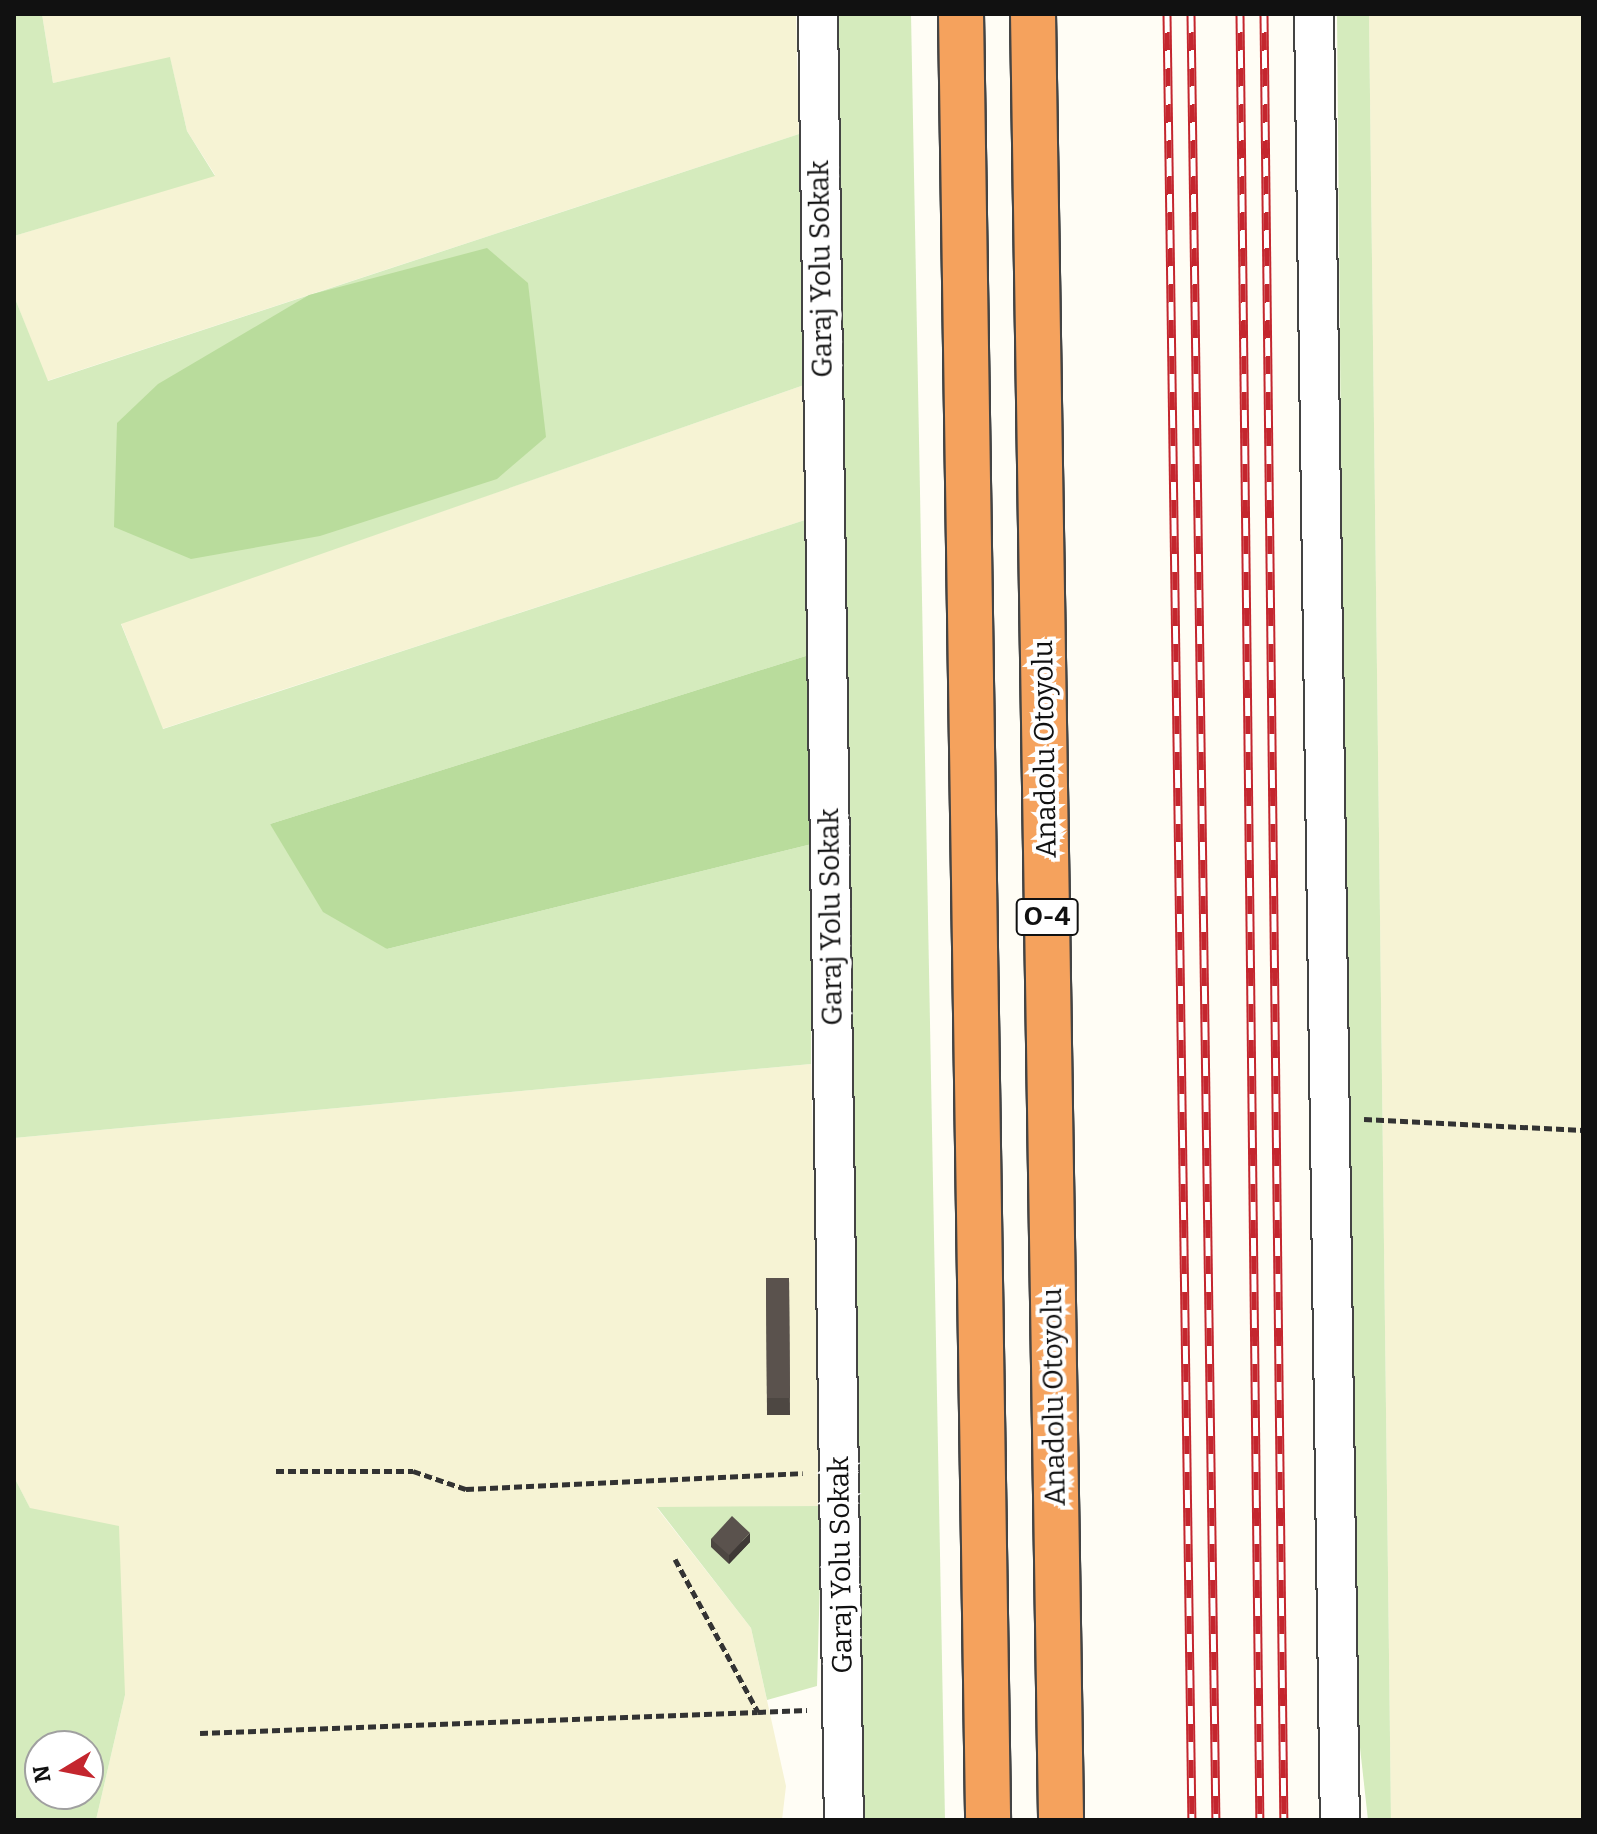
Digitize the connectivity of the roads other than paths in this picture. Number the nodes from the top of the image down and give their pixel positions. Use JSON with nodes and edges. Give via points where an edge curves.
{"nodes":[{"id":1,"x":818,"y":14,"type":"edge"},
{"id":2,"x":961,"y":14,"type":"edge"},
{"id":3,"x":1033,"y":14,"type":"edge"},
{"id":4,"x":1314,"y":14,"type":"edge"},
{"id":5,"x":844,"y":1820,"type":"edge"},
{"id":6,"x":988,"y":1820,"type":"edge"},
{"id":7,"x":1061,"y":1820,"type":"edge"},
{"id":8,"x":1340,"y":1820,"type":"edge"}],
"edges":[{"from":1,"to":5,"type":"street","name":"Garaj Yolu Sokak"},
{"from":2,"to":6,"type":"highway","number":"O-4"},
{"from":3,"to":7,"type":"highway","name":"Anadolu Otoyolu","number":"O-4"},
{"from":4,"to":8,"type":"street"}]}
